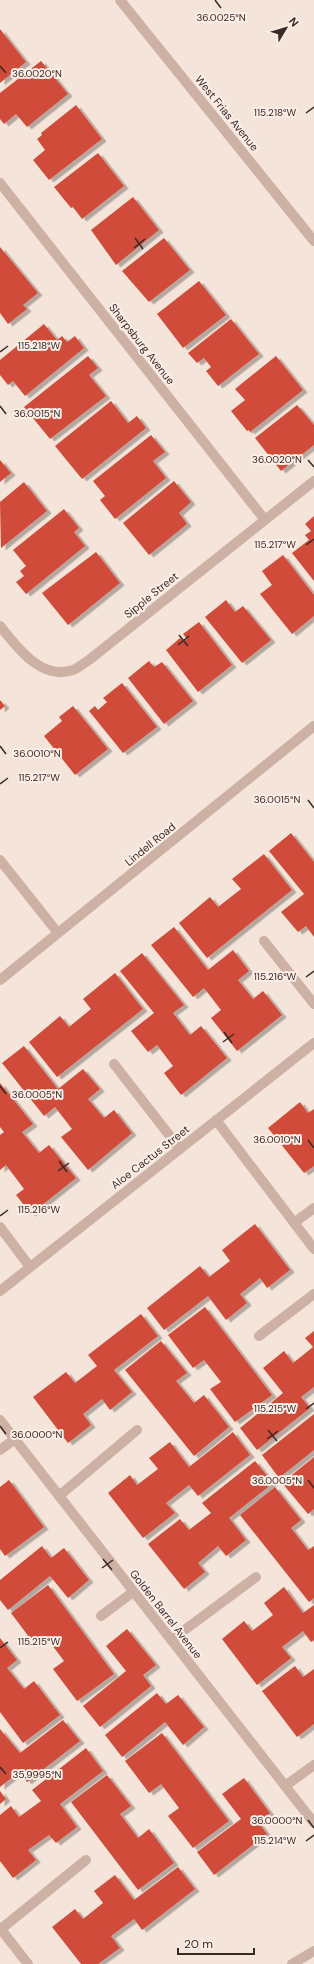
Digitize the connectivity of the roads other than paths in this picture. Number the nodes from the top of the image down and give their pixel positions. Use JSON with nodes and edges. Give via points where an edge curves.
{"nodes":[{"id":1,"x":120,"y":0,"type":"edge"},
{"id":2,"x":0,"y":183,"type":"edge"},
{"id":3,"x":314,"y":241,"type":"edge"},
{"id":4,"x":314,"y":481,"type":"edge"},
{"id":5,"x":265,"y":520,"type":"junction"},
{"id":6,"x":0,"y":626,"type":"edge"},
{"id":7,"x":314,"y":726,"type":"edge"},
{"id":8,"x":0,"y":860,"type":"edge"},
{"id":9,"x":58,"y":933,"type":"junction"},
{"id":10,"x":264,"y":941,"type":"dead end"},
{"id":11,"x":0,"y":980,"type":"edge"},
{"id":12,"x":314,"y":1004,"type":"edge"},
{"id":13,"x":314,"y":1043,"type":"edge"},
{"id":14,"x":114,"y":1064,"type":"dead end"},
{"id":15,"x":216,"y":1120,"type":"junction"},
{"id":16,"x":180,"y":1149,"type":"junction"},
{"id":17,"x":314,"y":1208,"type":"edge"},
{"id":18,"x":294,"y":1223,"type":"junction"},
{"id":19,"x":0,"y":1228,"type":"edge"},
{"id":20,"x":314,"y":1249,"type":"edge"},
{"id":21,"x":30,"y":1267,"type":"junction"},
{"id":22,"x":0,"y":1291,"type":"edge"},
{"id":23,"x":314,"y":1294,"type":"edge"},
{"id":24,"x":259,"y":1336,"type":"dead end"},
{"id":25,"x":0,"y":1420,"type":"edge"},
{"id":26,"x":137,"y":1430,"type":"dead end"},
{"id":27,"x":15,"y":1439,"type":"junction"},
{"id":28,"x":0,"y":1450,"type":"edge"},
{"id":29,"x":59,"y":1496,"type":"junction"},
{"id":30,"x":256,"y":1577,"type":"dead end"},
{"id":31,"x":133,"y":1592,"type":"junction"},
{"id":32,"x":101,"y":1616,"type":"dead end"},
{"id":33,"x":171,"y":1640,"type":"junction"},
{"id":34,"x":314,"y":1765,"type":"edge"},
{"id":35,"x":285,"y":1786,"type":"junction"},
{"id":36,"x":314,"y":1823,"type":"edge"},
{"id":37,"x":86,"y":1860,"type":"dead end"},
{"id":38,"x":1,"y":1929,"type":"edge"},
{"id":39,"x":314,"y":1951,"type":"edge"},
{"id":40,"x":28,"y":1964,"type":"edge"},
{"id":41,"x":292,"y":1964,"type":"edge"}],
"edges":[{"from":1,"to":3,"type":"street","name":"West Frias Avenue"},
{"from":2,"to":5,"type":"street","name":"Sharpsburg Avenue"},
{"from":4,"to":5,"type":"street","name":"Sipple Street"},
{"from":5,"to":6,"type":"street","name":"Sipple Street","via":[[89,660],[72,670],[55,672],[37,665],[23,654]]},
{"from":7,"to":9,"type":"street","name":"Lindell Road"},
{"from":8,"to":9,"type":"street"},
{"from":9,"to":11,"type":"street","name":"Lindell Road"},
{"from":10,"to":12,"type":"street"},
{"from":13,"to":15,"type":"street","name":"Aloe Cactus Street"},
{"from":14,"to":16,"type":"street"},
{"from":15,"to":16,"type":"street","name":"Aloe Cactus Street"},
{"from":15,"to":18,"type":"street"},
{"from":16,"to":21,"type":"street","name":"Aloe Cactus Street"},
{"from":17,"to":18,"type":"street"},
{"from":18,"to":20,"type":"street"},
{"from":19,"to":21,"type":"street"},
{"from":21,"to":22,"type":"street","name":"Aloe Cactus Street"},
{"from":23,"to":24,"type":"street"},
{"from":25,"to":27,"type":"street","name":"Golden Barrel Avenue"},
{"from":26,"to":29,"type":"street"},
{"from":27,"to":28,"type":"street"},
{"from":27,"to":29,"type":"street","name":"Golden Barrel Avenue"},
{"from":29,"to":31,"type":"street","name":"Golden Barrel Avenue"},
{"from":30,"to":33,"type":"street"},
{"from":31,"to":32,"type":"street"},
{"from":31,"to":33,"type":"street","name":"Golden Barrel Avenue"},
{"from":33,"to":35,"type":"street","name":"Golden Barrel Avenue"},
{"from":34,"to":35,"type":"street"},
{"from":35,"to":36,"type":"street","name":"Golden Barrel Avenue"},
{"from":37,"to":38,"type":"street"},
{"from":38,"to":40,"type":"street"},
{"from":39,"to":41,"type":"street"}]}
